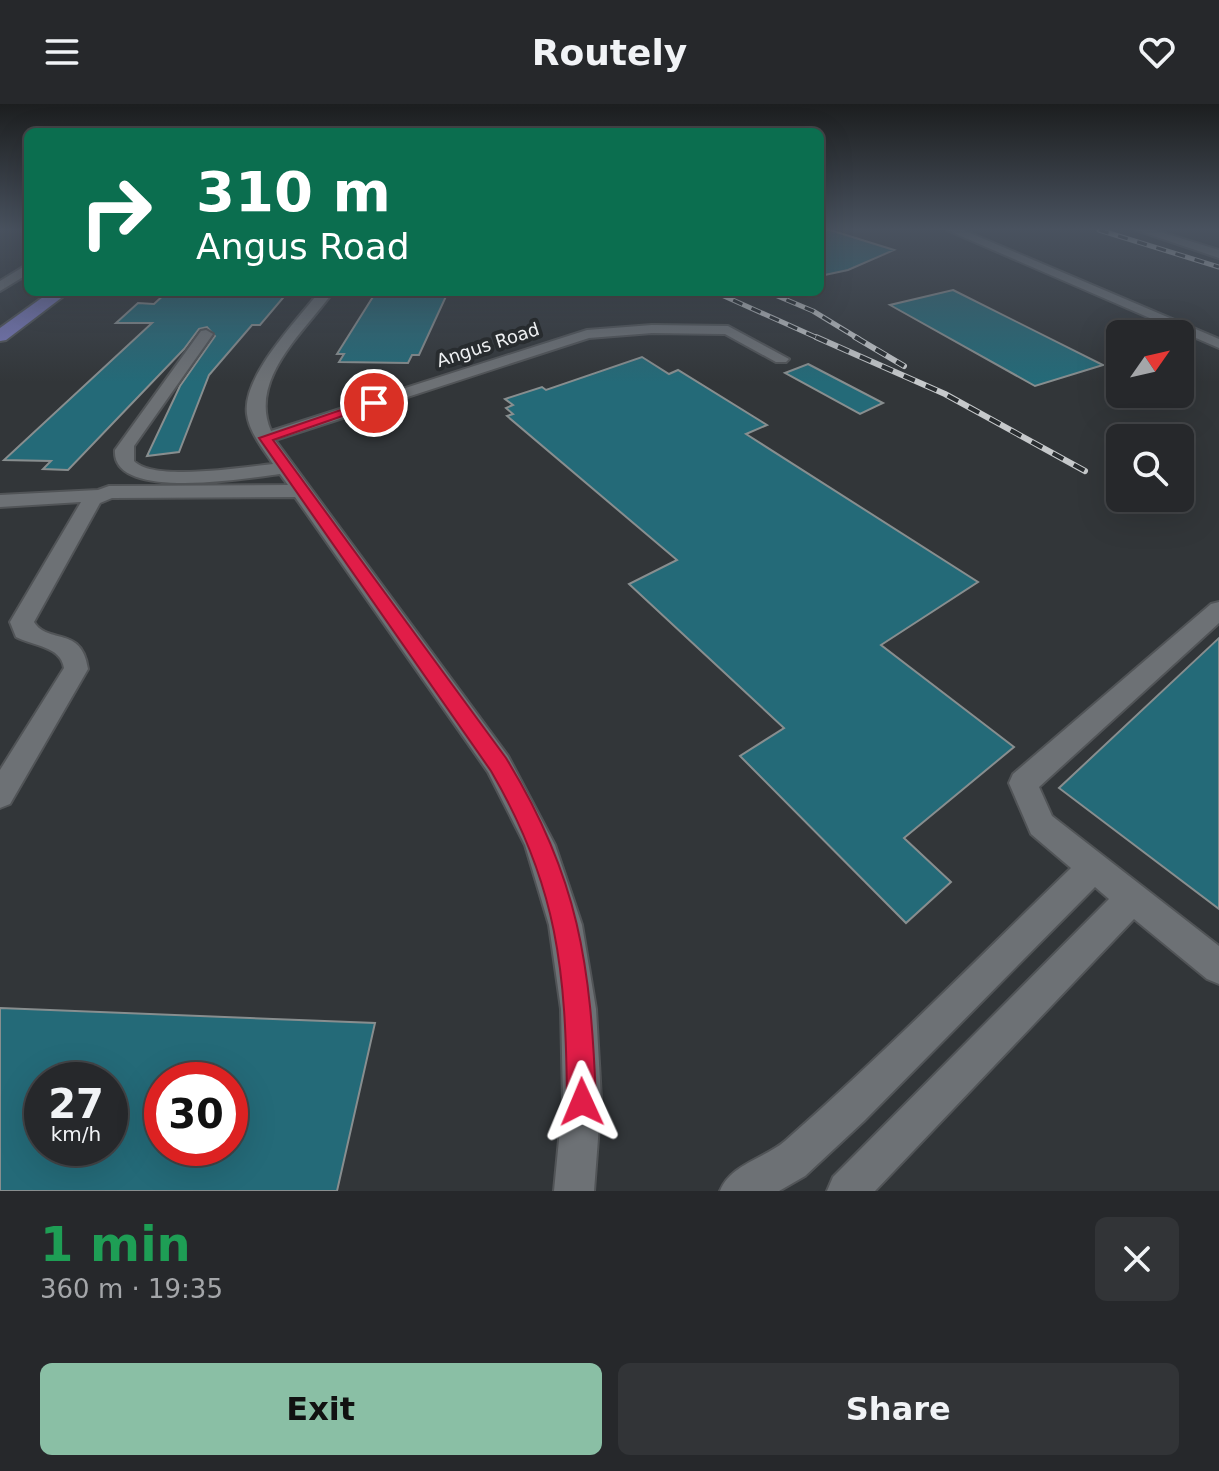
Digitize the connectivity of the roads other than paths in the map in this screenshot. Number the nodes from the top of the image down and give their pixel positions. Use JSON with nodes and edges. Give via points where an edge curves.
{"nodes":[{"id":1,"x":1072,"y":281,"type":"edge"},
{"id":2,"x":34,"y":296,"type":"edge"},
{"id":3,"x":55,"y":296,"type":"edge"},
{"id":4,"x":323,"y":296,"type":"edge"},
{"id":5,"x":0,"y":320,"type":"edge"},
{"id":6,"x":206,"y":334,"type":"dead end"},
{"id":7,"x":0,"y":336,"type":"edge"},
{"id":8,"x":1218,"y":343,"type":"edge"},
{"id":9,"x":781,"y":359,"type":"dead end"},
{"id":10,"x":265,"y":438,"type":"junction"},
{"id":11,"x":286,"y":468,"type":"junction"},
{"id":12,"x":301,"y":491,"type":"junction"},
{"id":13,"x":96,"y":495,"type":"junction"},
{"id":14,"x":0,"y":501,"type":"edge"},
{"id":15,"x":1219,"y":610,"type":"edge"},
{"id":16,"x":0,"y":795,"type":"edge"},
{"id":17,"x":1093,"y":867,"type":"junction"},
{"id":18,"x":1132,"y":898,"type":"junction"},
{"id":19,"x":1219,"y":967,"type":"edge"},
{"id":20,"x":574,"y":1191,"type":"edge"},
{"id":21,"x":740,"y":1191,"type":"edge"},
{"id":22,"x":847,"y":1191,"type":"edge"}],
"edges":[{"from":1,"to":8,"type":"street"},
{"from":2,"to":5,"type":"main road"},
{"from":3,"to":7,"type":"main road"},
{"from":4,"to":10,"type":"street","via":[[258,390],[255,414]]},
{"from":6,"to":11,"type":"street","via":[[125,446],[127,467],[143,474],[202,476]]},
{"from":9,"to":10,"type":"street","name":"Angus Road","via":[[728,330],[587,334]]},
{"from":10,"to":11,"type":"street"},
{"from":11,"to":12,"type":"street"},
{"from":12,"to":13,"type":"street"},
{"from":12,"to":20,"type":"street","via":[[498,764],[542,847],[559,891],[580,1014],[582,1102]]},
{"from":13,"to":14,"type":"street"},
{"from":13,"to":16,"type":"street","via":[[22,622],[24,631],[34,637],[72,650],[76,669]]},
{"from":15,"to":17,"type":"street","via":[[1023,783],[1041,825]]},
{"from":17,"to":18,"type":"street"},
{"from":17,"to":21,"type":"street","via":[[851,1108],[791,1162]]},
{"from":18,"to":19,"type":"street"},
{"from":18,"to":22,"type":"street"}]}
